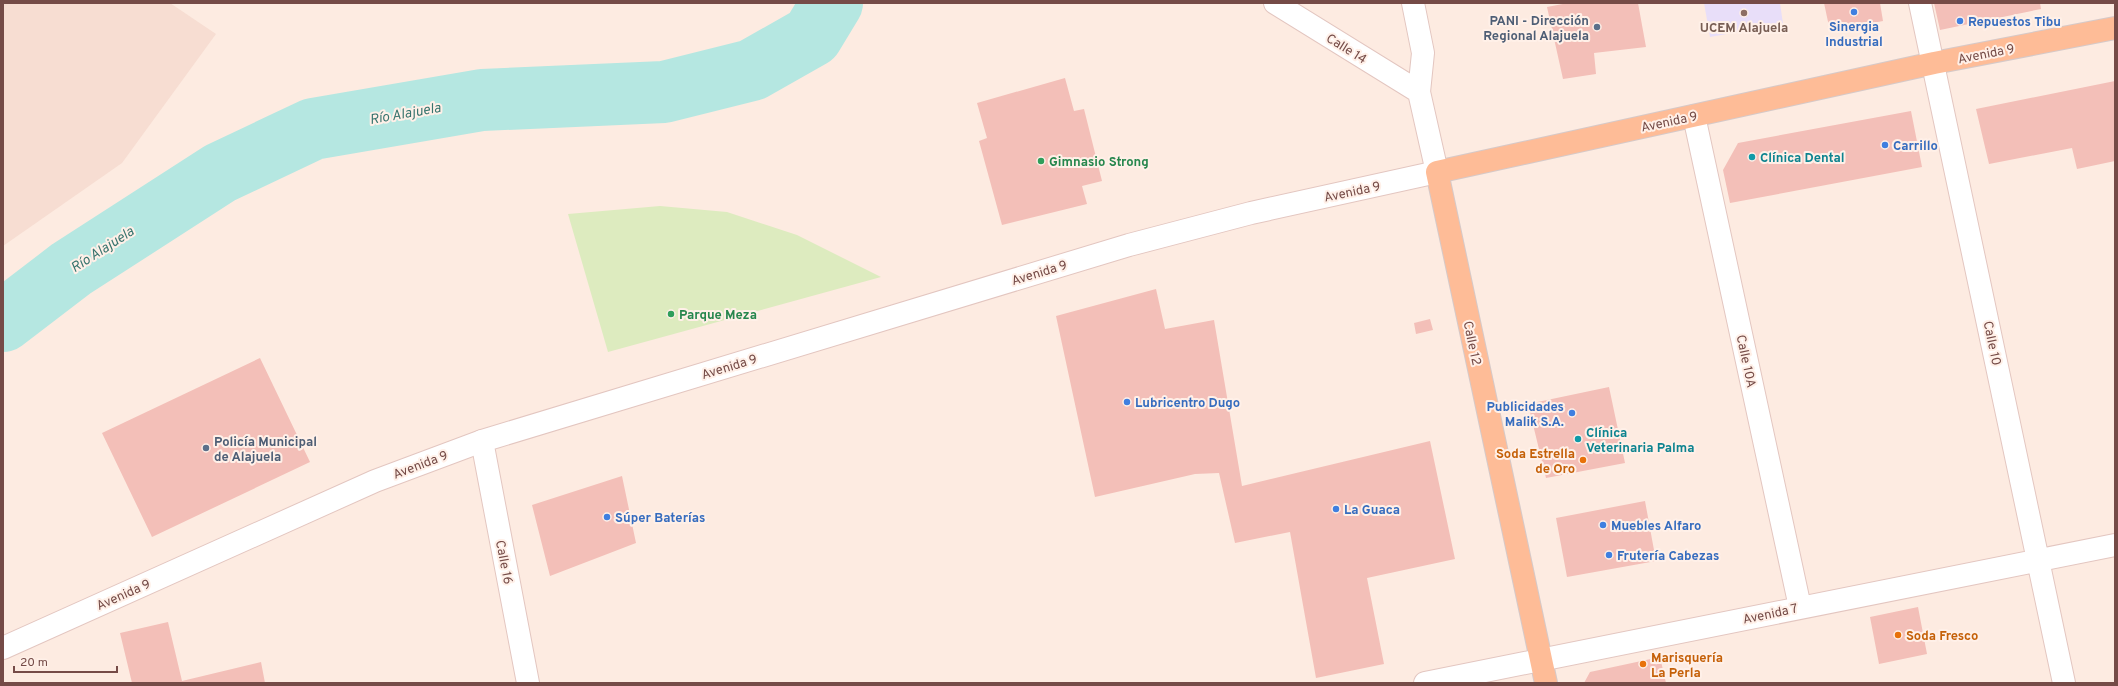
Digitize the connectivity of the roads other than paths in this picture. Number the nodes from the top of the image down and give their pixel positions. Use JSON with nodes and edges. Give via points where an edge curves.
{"nodes":[{"id":1,"x":1275,"y":3,"type":"edge"},
{"id":2,"x":1412,"y":3,"type":"edge"},
{"id":3,"x":1920,"y":3,"type":"edge"},
{"id":4,"x":2115,"y":28,"type":"edge"},
{"id":5,"x":1934,"y":63,"type":"junction"},
{"id":6,"x":1419,"y":92,"type":"junction"},
{"id":7,"x":1694,"y":116,"type":"junction"},
{"id":8,"x":1437,"y":172,"type":"junction"},
{"id":9,"x":482,"y":441,"type":"junction"},
{"id":10,"x":2115,"y":545,"type":"edge"},
{"id":11,"x":2039,"y":560,"type":"junction"},
{"id":12,"x":1800,"y":607,"type":"junction"},
{"id":13,"x":3,"y":648,"type":"edge"},
{"id":14,"x":1541,"y":660,"type":"junction"},
{"id":15,"x":528,"y":683,"type":"edge"},
{"id":16,"x":1425,"y":683,"type":"edge"},
{"id":17,"x":1546,"y":683,"type":"edge"},
{"id":18,"x":2064,"y":683,"type":"edge"}],
"edges":[{"from":1,"to":6,"type":"street","name":"Calle 14"},
{"from":2,"to":6,"type":"street","name":"Calle 12","via":[[1423,52]]},
{"from":3,"to":5,"type":"street","name":"Calle 10"},
{"from":4,"to":5,"type":"main road","name":"Avenida 9"},
{"from":5,"to":7,"type":"main road","name":"Avenida 9"},
{"from":5,"to":11,"type":"street","name":"Calle 10"},
{"from":6,"to":8,"type":"street","name":"Calle 12"},
{"from":7,"to":8,"type":"main road","name":"Avenida 9"},
{"from":7,"to":12,"type":"street","name":"Calle 10A"},
{"from":8,"to":9,"type":"street","name":"Avenida 9","via":[[1251,213],[1129,245]]},
{"from":8,"to":14,"type":"main road","name":"Calle 12"},
{"from":9,"to":13,"type":"street","name":"Avenida 9","via":[[375,481]]},
{"from":9,"to":15,"type":"street","name":"Calle 16"},
{"from":10,"to":11,"type":"street","name":"Avenida 7"},
{"from":11,"to":12,"type":"street","name":"Avenida 7"},
{"from":11,"to":18,"type":"street","name":"Calle 10"},
{"from":12,"to":14,"type":"street","name":"Avenida 7"},
{"from":14,"to":16,"type":"street","name":"Avenida 7"},
{"from":14,"to":17,"type":"main road","name":"Calle 12"}]}
